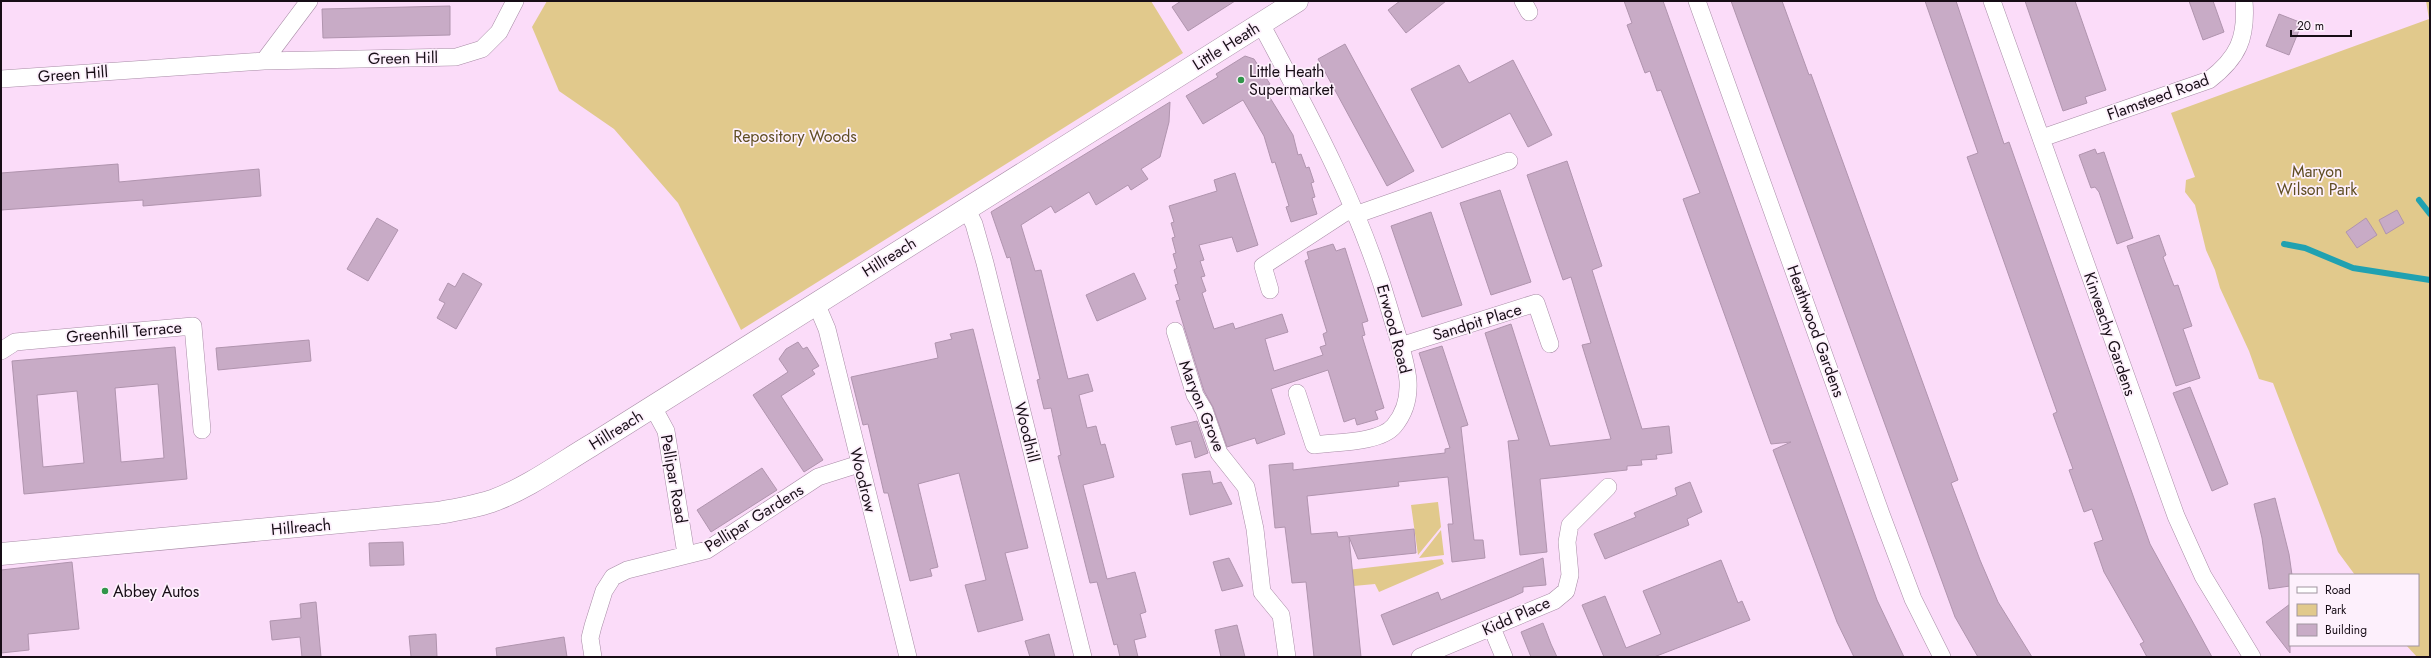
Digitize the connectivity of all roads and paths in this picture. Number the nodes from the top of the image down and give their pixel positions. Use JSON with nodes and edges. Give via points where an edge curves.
{"nodes":[{"id":1,"x":309,"y":1,"type":"edge"},
{"id":2,"x":515,"y":1,"type":"edge"},
{"id":3,"x":1297,"y":1,"type":"edge"},
{"id":4,"x":1697,"y":1,"type":"edge"},
{"id":5,"x":1992,"y":1,"type":"edge"},
{"id":6,"x":2244,"y":1,"type":"edge"},
{"id":7,"x":1261,"y":24,"type":"junction"},
{"id":8,"x":264,"y":61,"type":"junction"},
{"id":9,"x":1,"y":79,"type":"edge"},
{"id":10,"x":1155,"y":90,"type":"joint"},
{"id":11,"x":2042,"y":138,"type":"junction"},
{"id":12,"x":1509,"y":161,"type":"dead end"},
{"id":13,"x":966,"y":208,"type":"junction"},
{"id":14,"x":1353,"y":211,"type":"junction"},
{"id":15,"x":1270,"y":290,"type":"dead end"},
{"id":16,"x":816,"y":303,"type":"junction"},
{"id":17,"x":1175,"y":332,"type":"dead end"},
{"id":18,"x":1550,"y":344,"type":"dead end"},
{"id":19,"x":1400,"y":346,"type":"junction"},
{"id":20,"x":1,"y":351,"type":"edge"},
{"id":21,"x":1297,"y":393,"type":"dead end"},
{"id":22,"x":653,"y":407,"type":"junction"},
{"id":23,"x":202,"y":430,"type":"dead end"},
{"id":24,"x":859,"y":464,"type":"junction"},
{"id":25,"x":1608,"y":487,"type":"dead end"},
{"id":26,"x":1,"y":554,"type":"edge"},
{"id":27,"x":686,"y":554,"type":"junction"},
{"id":28,"x":1492,"y":628,"type":"junction"},
{"id":29,"x":593,"y":657,"type":"edge"},
{"id":30,"x":908,"y":657,"type":"edge"},
{"id":31,"x":1083,"y":657,"type":"edge"},
{"id":32,"x":1287,"y":657,"type":"edge"},
{"id":33,"x":1420,"y":657,"type":"edge"},
{"id":34,"x":1504,"y":657,"type":"edge"},
{"id":35,"x":1942,"y":657,"type":"edge"},
{"id":36,"x":2252,"y":657,"type":"edge"}],
"edges":[{"from":1,"to":8,"type":"street"},
{"from":2,"to":8,"type":"street","name":"Green Hill","via":[[499,32],[482,49],[456,57]]},
{"from":3,"to":7,"type":"main road","name":"Little Heath"},
{"from":4,"to":35,"type":"street","name":"Heathwood Gardens","via":[[1886,528],[1913,599]]},
{"from":5,"to":11,"type":"street","name":"Kinveachy Gardens"},
{"from":6,"to":11,"type":"street","name":"Flamsteed Road","via":[[2246,22],[2239,48],[2226,67],[2209,80]]},
{"from":7,"to":10,"type":"main road","name":"Little Heath"},
{"from":7,"to":14,"type":"street","name":"Erwood Road","via":[[1325,145]]},
{"from":8,"to":9,"type":"street","name":"Green Hill"},
{"from":10,"to":13,"type":"main road","name":"Hillreach"},
{"from":11,"to":36,"type":"street","name":"Kinveachy Gardens","via":[[2140,421],[2176,516],[2203,576]]},
{"from":12,"to":14,"type":"street"},
{"from":13,"to":16,"type":"main road","name":"Hillreach"},
{"from":13,"to":31,"type":"street","name":"Woodhill","via":[[974,224],[985,263]]},
{"from":14,"to":15,"type":"street","via":[[1263,266]]},
{"from":14,"to":19,"type":"street","name":"Erwood Road","via":[[1371,250]]},
{"from":16,"to":22,"type":"main road","name":"Hillreach"},
{"from":16,"to":24,"type":"street","name":"Woodrow","via":[[827,329]]},
{"from":17,"to":32,"type":"street","name":"Maryon Grove","via":[[1195,395],[1204,410],[1219,453],[1246,488],[1255,529],[1262,592],[1281,615]]},
{"from":18,"to":19,"type":"street","name":"Sandpit Place","via":[[1536,303]]},
{"from":19,"to":21,"type":"street","name":"Erwood Road","via":[[1408,381],[1405,410],[1393,427],[1380,437],[1314,445]]},
{"from":20,"to":23,"type":"street","name":"Greenhill Terrace","via":[[15,342],[193,326]]},
{"from":22,"to":26,"type":"main road","name":"Hillreach","via":[[520,488],[468,508],[333,524]]},
{"from":22,"to":27,"type":"street","name":"Pellipar Road","via":[[666,431]]},
{"from":24,"to":27,"type":"street","name":"Pellipar Gardens","via":[[818,477],[707,550]]},
{"from":24,"to":30,"type":"street","name":"Woodrow"},
{"from":25,"to":28,"type":"street","name":"Kidd Place","via":[[1570,525],[1567,542],[1570,575],[1566,591],[1554,601]]},
{"from":27,"to":29,"type":"street","name":"Pellipar Gardens","via":[[627,570],[612,577],[604,591],[590,638]]},
{"from":28,"to":33,"type":"street","name":"Kidd Place"},
{"from":28,"to":34,"type":"street"}]}
